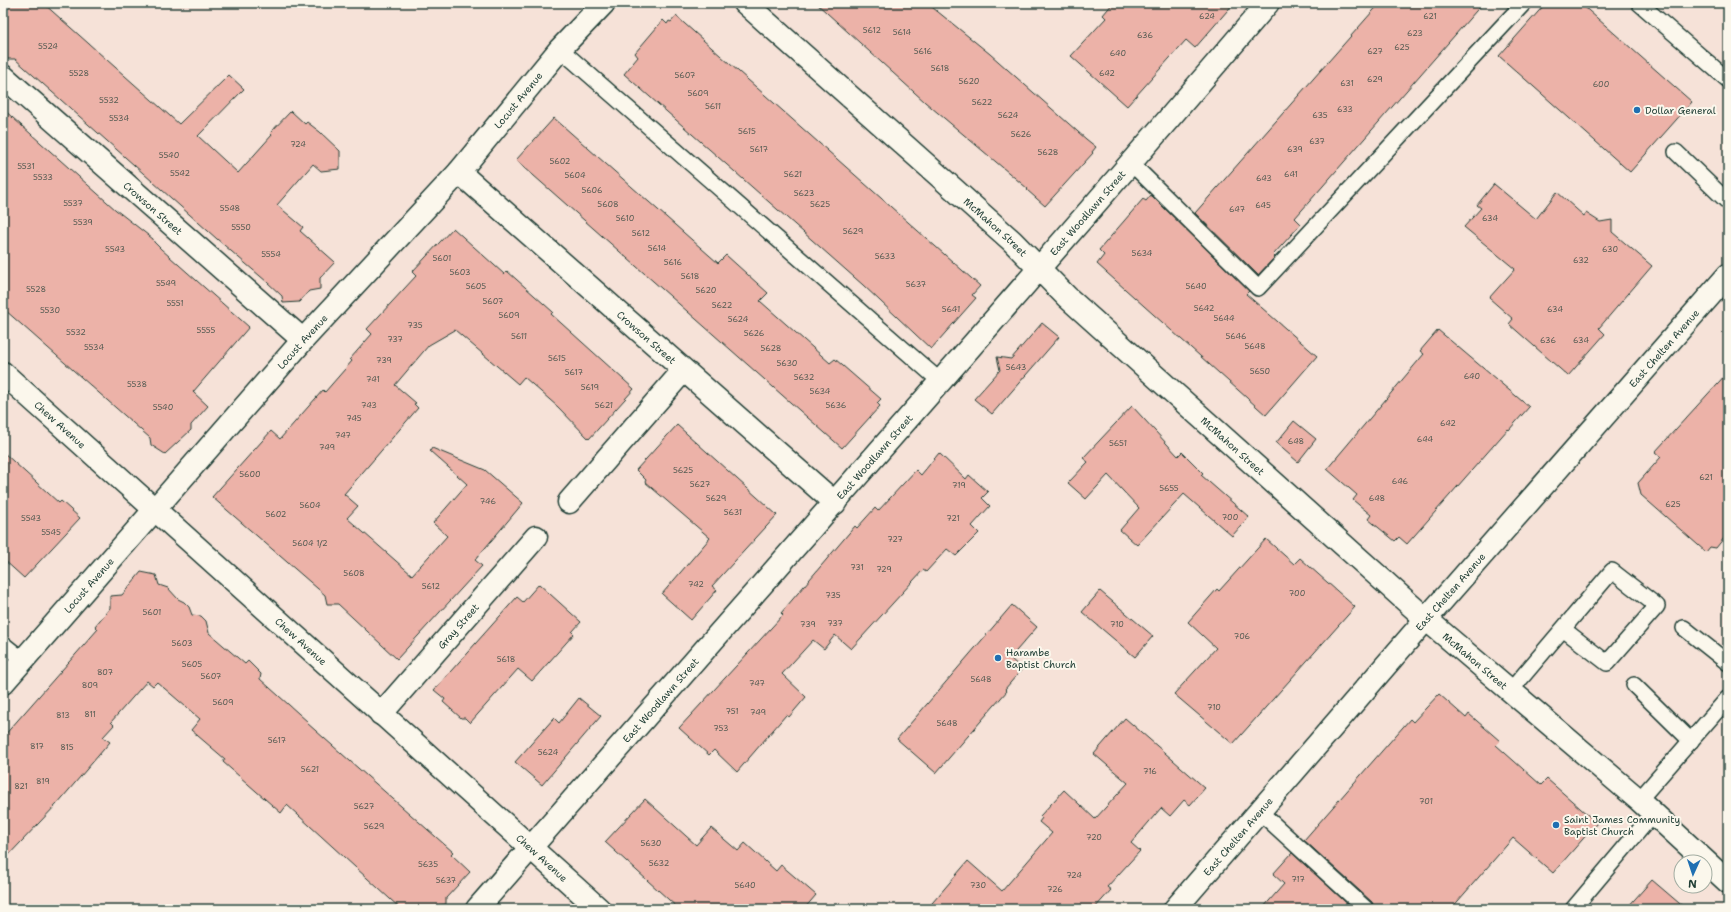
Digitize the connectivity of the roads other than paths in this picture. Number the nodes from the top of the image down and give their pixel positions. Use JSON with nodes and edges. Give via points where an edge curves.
{"nodes":[{"id":1,"x":604,"y":3,"type":"edge"},
{"id":2,"x":746,"y":3,"type":"edge"},
{"id":3,"x":1268,"y":3,"type":"edge"},
{"id":4,"x":1524,"y":3,"type":"edge"},
{"id":5,"x":1638,"y":3,"type":"edge"},
{"id":6,"x":560,"y":49,"type":"junction"},
{"id":7,"x":3,"y":76,"type":"edge"},
{"id":8,"x":1728,"y":80,"type":"edge"},
{"id":9,"x":1676,"y":152,"type":"dead end"},
{"id":10,"x":1131,"y":164,"type":"junction"},
{"id":11,"x":459,"y":172,"type":"junction"},
{"id":12,"x":1728,"y":202,"type":"edge"},
{"id":13,"x":1039,"y":269,"type":"junction"},
{"id":14,"x":1728,"y":275,"type":"edge"},
{"id":15,"x":304,"y":340,"type":"junction"},
{"id":16,"x":683,"y":371,"type":"junction"},
{"id":17,"x":3,"y":373,"type":"edge"},
{"id":18,"x":941,"y":382,"type":"junction"},
{"id":19,"x":569,"y":502,"type":"dead end"},
{"id":20,"x":835,"y":503,"type":"junction"},
{"id":21,"x":155,"y":510,"type":"junction"},
{"id":22,"x":536,"y":537,"type":"dead end"},
{"id":23,"x":1426,"y":618,"type":"junction"},
{"id":24,"x":1684,"y":628,"type":"dead end"},
{"id":25,"x":1563,"y":629,"type":"junction"},
{"id":26,"x":3,"y":644,"type":"edge"},
{"id":27,"x":23,"y":660,"type":"junction"},
{"id":28,"x":1728,"y":663,"type":"edge"},
{"id":29,"x":3,"y":683,"type":"edge"},
{"id":30,"x":1634,"y":685,"type":"dead end"},
{"id":31,"x":1511,"y":690,"type":"junction"},
{"id":32,"x":1728,"y":698,"type":"edge"},
{"id":33,"x":381,"y":714,"type":"junction"},
{"id":34,"x":1691,"y":741,"type":"junction"},
{"id":35,"x":1646,"y":807,"type":"junction"},
{"id":36,"x":1258,"y":811,"type":"junction"},
{"id":37,"x":530,"y":848,"type":"junction"},
{"id":38,"x":1728,"y":882,"type":"edge"},
{"id":39,"x":477,"y":909,"type":"edge"},
{"id":40,"x":599,"y":909,"type":"edge"},
{"id":41,"x":1175,"y":909,"type":"edge"},
{"id":42,"x":1366,"y":909,"type":"edge"},
{"id":43,"x":1573,"y":909,"type":"edge"}],
"edges":[{"from":1,"to":6,"type":"street","name":"Locust Avenue"},
{"from":2,"to":13,"type":"street","name":"McMahon Street","via":[[1012,241]]},
{"from":3,"to":10,"type":"street","name":"East Woodlawn Street"},
{"from":4,"to":10,"type":"lane","via":[[1258,288]]},
{"from":5,"to":8,"type":"lane"},
{"from":6,"to":11,"type":"street","name":"Locust Avenue"},
{"from":6,"to":18,"type":"lane"},
{"from":7,"to":15,"type":"street","name":"Crowson Street"},
{"from":9,"to":12,"type":"lane"},
{"from":10,"to":13,"type":"street","name":"East Woodlawn Street"},
{"from":11,"to":15,"type":"street","name":"Locust Avenue"},
{"from":11,"to":16,"type":"street","name":"Crowson Street"},
{"from":13,"to":18,"type":"street","name":"East Woodlawn Street"},
{"from":13,"to":23,"type":"street","name":"McMahon Street","via":[[1066,297]]},
{"from":14,"to":23,"type":"street","name":"East Chelten Avenue"},
{"from":15,"to":21,"type":"street","name":"Locust Avenue"},
{"from":16,"to":19,"type":"street"},
{"from":16,"to":20,"type":"street","name":"Crowson Street"},
{"from":17,"to":21,"type":"street","name":"Chew Avenue"},
{"from":18,"to":20,"type":"street","name":"East Woodlawn Street"},
{"from":20,"to":37,"type":"street","name":"East Woodlawn Street"},
{"from":21,"to":27,"type":"street","name":"Locust Avenue"},
{"from":21,"to":33,"type":"street","name":"Chew Avenue"},
{"from":22,"to":33,"type":"street","name":"Gray Street"},
{"from":23,"to":31,"type":"street","name":"McMahon Street"},
{"from":23,"to":36,"type":"street","name":"East Chelten Avenue"},
{"from":24,"to":28,"type":"lane"},
{"from":25,"to":25,"type":"lane","via":[[1612,571],[1657,606],[1607,663]]},
{"from":25,"to":31,"type":"lane"},
{"from":26,"to":27,"type":"lane"},
{"from":27,"to":29,"type":"street","name":"Locust Avenue"},
{"from":30,"to":34,"type":"lane"},
{"from":31,"to":35,"type":"street","name":"McMahon Street"},
{"from":32,"to":34,"type":"lane"},
{"from":33,"to":37,"type":"street","name":"Chew Avenue"},
{"from":34,"to":35,"type":"lane"},
{"from":35,"to":38,"type":"street","name":"McMahon Street"},
{"from":35,"to":43,"type":"lane"},
{"from":36,"to":41,"type":"street","name":"East Chelten Avenue"},
{"from":36,"to":42,"type":"lane"},
{"from":37,"to":39,"type":"street","name":"East Woodlawn Street"},
{"from":37,"to":40,"type":"street","name":"Chew Avenue"}]}
